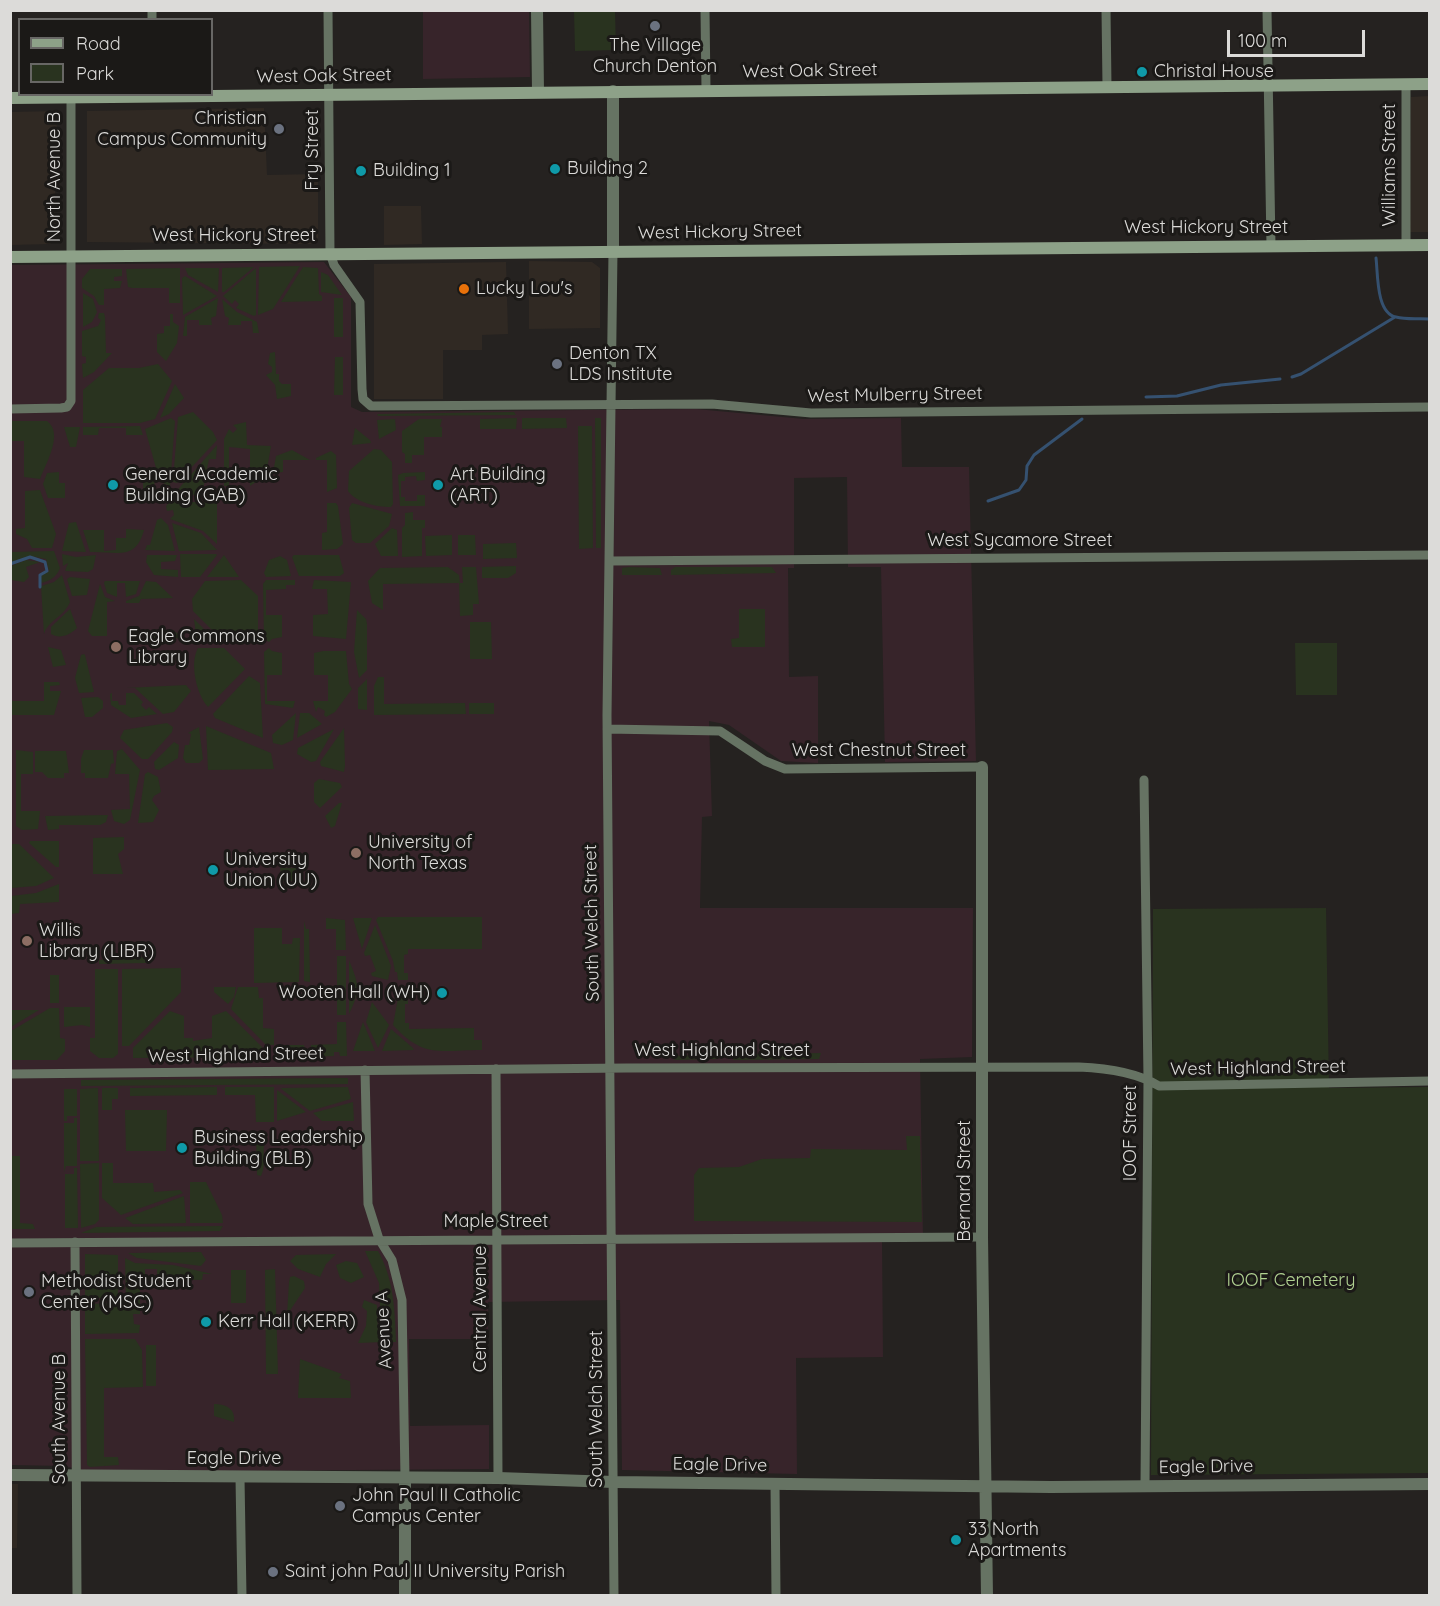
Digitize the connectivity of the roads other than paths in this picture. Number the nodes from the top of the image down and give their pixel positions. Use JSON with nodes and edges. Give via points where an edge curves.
{"nodes":[{"id":1,"x":328,"y":10,"type":"edge"},
{"id":2,"x":537,"y":10,"type":"edge"},
{"id":3,"x":705,"y":10,"type":"edge"},
{"id":4,"x":1106,"y":10,"type":"edge"},
{"id":5,"x":1267,"y":10,"type":"edge"},
{"id":6,"x":1406,"y":84,"type":"junction"},
{"id":7,"x":1430,"y":84,"type":"edge"},
{"id":8,"x":1268,"y":85,"type":"junction"},
{"id":9,"x":1107,"y":86,"type":"junction"},
{"id":10,"x":706,"y":90,"type":"junction"},
{"id":11,"x":613,"y":91,"type":"junction"},
{"id":12,"x":538,"y":92,"type":"junction"},
{"id":13,"x":329,"y":94,"type":"junction"},
{"id":14,"x":213,"y":95,"type":"edge"},
{"id":15,"x":112,"y":96,"type":"edge"},
{"id":16,"x":71,"y":97,"type":"junction"},
{"id":17,"x":10,"y":98,"type":"edge"},
{"id":18,"x":1406,"y":245,"type":"junction"},
{"id":19,"x":1430,"y":245,"type":"edge"},
{"id":20,"x":1271,"y":246,"type":"junction"},
{"id":21,"x":613,"y":251,"type":"junction"},
{"id":22,"x":330,"y":254,"type":"junction"},
{"id":23,"x":72,"y":256,"type":"junction"},
{"id":24,"x":10,"y":257,"type":"edge"},
{"id":25,"x":611,"y":404,"type":"junction"},
{"id":26,"x":1430,"y":407,"type":"edge"},
{"id":27,"x":10,"y":409,"type":"edge"},
{"id":28,"x":1430,"y":555,"type":"edge"},
{"id":29,"x":610,"y":561,"type":"junction"},
{"id":30,"x":607,"y":729,"type":"junction"},
{"id":31,"x":982,"y":767,"type":"joint"},
{"id":32,"x":1144,"y":780,"type":"dead end"},
{"id":33,"x":982,"y":1066,"type":"junction"},
{"id":34,"x":611,"y":1068,"type":"junction"},
{"id":35,"x":496,"y":1069,"type":"junction"},
{"id":36,"x":365,"y":1070,"type":"junction"},
{"id":37,"x":10,"y":1074,"type":"edge"},
{"id":38,"x":1148,"y":1079,"type":"junction"},
{"id":39,"x":1430,"y":1081,"type":"edge"},
{"id":40,"x":982,"y":1237,"type":"junction"},
{"id":41,"x":497,"y":1238,"type":"junction"},
{"id":42,"x":612,"y":1238,"type":"junction"},
{"id":43,"x":380,"y":1239,"type":"junction"},
{"id":44,"x":75,"y":1242,"type":"junction"},
{"id":45,"x":10,"y":1243,"type":"edge"},
{"id":46,"x":10,"y":1475,"type":"edge"},
{"id":47,"x":76,"y":1476,"type":"junction"},
{"id":48,"x":240,"y":1478,"type":"junction"},
{"id":49,"x":405,"y":1478,"type":"junction"},
{"id":50,"x":498,"y":1478,"type":"junction"},
{"id":51,"x":614,"y":1482,"type":"junction"},
{"id":52,"x":775,"y":1484,"type":"junction"},
{"id":53,"x":1430,"y":1484,"type":"edge"},
{"id":54,"x":986,"y":1486,"type":"junction"},
{"id":55,"x":1145,"y":1486,"type":"junction"},
{"id":56,"x":77,"y":1596,"type":"edge"},
{"id":57,"x":242,"y":1596,"type":"edge"},
{"id":58,"x":405,"y":1596,"type":"edge"},
{"id":59,"x":614,"y":1596,"type":"edge"},
{"id":60,"x":776,"y":1596,"type":"edge"},
{"id":61,"x":987,"y":1596,"type":"edge"}],
"edges":[{"from":1,"to":13,"type":"street","name":"Fry Street"},
{"from":2,"to":12,"type":"street"},
{"from":3,"to":10,"type":"street"},
{"from":4,"to":9,"type":"street"},
{"from":5,"to":8,"type":"street"},
{"from":6,"to":7,"type":"main road","name":"West Oak Street"},
{"from":6,"to":8,"type":"main road","name":"West Oak Street"},
{"from":6,"to":18,"type":"street","name":"Williams Street"},
{"from":8,"to":9,"type":"main road","name":"West Oak Street"},
{"from":8,"to":20,"type":"street"},
{"from":9,"to":10,"type":"main road","name":"West Oak Street"},
{"from":10,"to":11,"type":"main road","name":"West Oak Street"},
{"from":11,"to":12,"type":"main road","name":"West Oak Street"},
{"from":11,"to":21,"type":"street"},
{"from":12,"to":13,"type":"main road","name":"West Oak Street"},
{"from":13,"to":14,"type":"main road","name":"West Oak Street"},
{"from":13,"to":22,"type":"street","name":"Fry Street"},
{"from":15,"to":16,"type":"main road","name":"West Oak Street"},
{"from":16,"to":17,"type":"main road","name":"West Oak Street"},
{"from":16,"to":23,"type":"street","name":"North Avenue B"},
{"from":18,"to":19,"type":"main road","name":"West Hickory Street"},
{"from":18,"to":20,"type":"main road","name":"West Hickory Street"},
{"from":20,"to":21,"type":"main road","name":"West Hickory Street"},
{"from":21,"to":22,"type":"main road","name":"West Hickory Street"},
{"from":21,"to":25,"type":"street","name":"South Welch Street"},
{"from":22,"to":23,"type":"main road","name":"West Hickory Street"},
{"from":22,"to":25,"type":"street","name":"West Mulberry Street","via":[[360,302],[363,399],[375,406]]},
{"from":23,"to":24,"type":"main road","name":"West Hickory Street"},
{"from":23,"to":27,"type":"street","via":[[71,401],[67,407]]},
{"from":25,"to":26,"type":"street","name":"West Mulberry Street","via":[[712,404],[811,413]]},
{"from":25,"to":29,"type":"street","name":"South Welch Street"},
{"from":28,"to":29,"type":"street","name":"West Sycamore Street"},
{"from":29,"to":30,"type":"street","name":"South Welch Street"},
{"from":30,"to":31,"type":"street","name":"West Chestnut Street","via":[[720,731],[765,761],[785,769]]},
{"from":30,"to":34,"type":"street","name":"South Welch Street"},
{"from":31,"to":33,"type":"street","name":"Bernard Street"},
{"from":32,"to":38,"type":"street","name":"IOOF Street"},
{"from":33,"to":34,"type":"street","name":"West Highland Street"},
{"from":33,"to":38,"type":"street","name":"West Highland Street","via":[[1100,1068]]},
{"from":33,"to":40,"type":"street","name":"Bernard Street"},
{"from":34,"to":35,"type":"street","name":"West Highland Street"},
{"from":34,"to":42,"type":"street","name":"South Welch Street"},
{"from":35,"to":36,"type":"street","name":"West Highland Street"},
{"from":35,"to":41,"type":"street","name":"Central Avenue"},
{"from":36,"to":37,"type":"street","name":"West Highland Street"},
{"from":36,"to":43,"type":"street","name":"Avenue A","via":[[368,1204]]},
{"from":38,"to":39,"type":"street","name":"West Highland Street","via":[[1158,1086]]},
{"from":38,"to":55,"type":"street","name":"IOOF Street"},
{"from":40,"to":42,"type":"street","name":"Maple Street"},
{"from":40,"to":54,"type":"street","name":"Bernard Street"},
{"from":41,"to":42,"type":"street","name":"Maple Street"},
{"from":41,"to":43,"type":"street","name":"Maple Street"},
{"from":41,"to":50,"type":"street","name":"Central Avenue"},
{"from":42,"to":51,"type":"street","name":"South Welch Street"},
{"from":43,"to":44,"type":"street","name":"Maple Street"},
{"from":43,"to":49,"type":"street","name":"Avenue A","via":[[392,1260],[402,1300]]},
{"from":44,"to":45,"type":"street","name":"Maple Street"},
{"from":44,"to":47,"type":"street","name":"South Avenue B"},
{"from":46,"to":47,"type":"street","name":"Eagle Drive"},
{"from":47,"to":48,"type":"street","name":"Eagle Drive"},
{"from":47,"to":56,"type":"street","name":"South Avenue B"},
{"from":48,"to":49,"type":"street","name":"Eagle Drive"},
{"from":48,"to":57,"type":"street"},
{"from":49,"to":50,"type":"street","name":"Eagle Drive"},
{"from":49,"to":58,"type":"street","name":"Avenue A"},
{"from":50,"to":51,"type":"street","name":"Eagle Drive"},
{"from":51,"to":52,"type":"street","name":"Eagle Drive"},
{"from":51,"to":59,"type":"street","name":"South Welch Street"},
{"from":52,"to":54,"type":"street","name":"Eagle Drive"},
{"from":52,"to":60,"type":"street"},
{"from":53,"to":55,"type":"street","name":"Eagle Drive"},
{"from":54,"to":55,"type":"street","name":"Eagle Drive"},
{"from":54,"to":61,"type":"street","name":"Bernard Street"}]}
